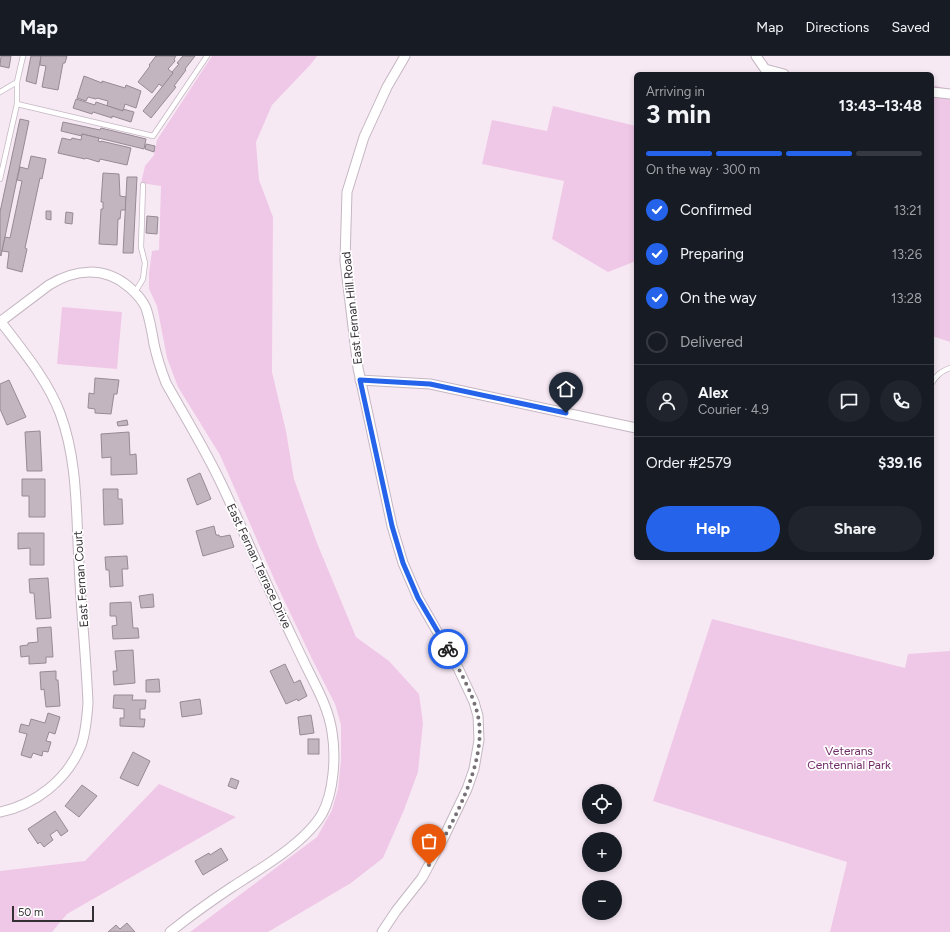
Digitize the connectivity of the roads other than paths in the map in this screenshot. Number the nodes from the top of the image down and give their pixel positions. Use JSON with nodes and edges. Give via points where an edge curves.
{"nodes":[{"id":1,"x":22,"y":56,"type":"edge"},
{"id":2,"x":207,"y":56,"type":"edge"},
{"id":3,"x":405,"y":56,"type":"edge"},
{"id":4,"x":756,"y":56,"type":"edge"},
{"id":5,"x":776,"y":72,"type":"edge"},
{"id":6,"x":17,"y":82,"type":"junction"},
{"id":7,"x":0,"y":92,"type":"edge"},
{"id":8,"x":934,"y":92,"type":"edge"},
{"id":9,"x":950,"y":94,"type":"edge"},
{"id":10,"x":17,"y":104,"type":"junction"},
{"id":11,"x":0,"y":179,"type":"edge"},
{"id":12,"x":143,"y":185,"type":"dead end"},
{"id":13,"x":135,"y":292,"type":"junction"},
{"id":14,"x":0,"y":322,"type":"edge"},
{"id":15,"x":950,"y":368,"type":"edge"},
{"id":16,"x":360,"y":380,"type":"junction"},
{"id":17,"x":934,"y":380,"type":"edge"},
{"id":18,"x":634,"y":428,"type":"edge"},
{"id":19,"x":0,"y":812,"type":"edge"},
{"id":20,"x":170,"y":932,"type":"edge"},
{"id":21,"x":382,"y":932,"type":"edge"}],
"edges":[{"from":1,"to":6,"type":"lane"},
{"from":2,"to":10,"type":"lane","via":[[153,136]]},
{"from":3,"to":16,"type":"street","name":"East Fernan Hill Road","via":[[387,87],[364,137],[347,192],[345,261]]},
{"from":4,"to":5,"type":"street","via":[[765,69]]},
{"from":6,"to":7,"type":"lane"},
{"from":6,"to":10,"type":"lane"},
{"from":8,"to":9,"type":"street"},
{"from":10,"to":11,"type":"lane"},
{"from":12,"to":13,"type":"lane","via":[[141,247],[145,263],[143,279]]},
{"from":13,"to":14,"type":"street","name":"East Fernan Terrace Drive","via":[[104,273],[73,274],[56,280]]},
{"from":13,"to":20,"type":"street","name":"East Fernan Terrace Drive","via":[[146,310],[166,382],[219,478],[318,690],[332,731],[334,747],[332,783],[327,802],[312,827],[294,844]]},
{"from":14,"to":19,"type":"street","name":"East Fernan Court","via":[[47,386],[60,412],[70,448],[76,498],[88,703],[80,746],[60,779],[28,802]]},
{"from":15,"to":17,"type":"lane"},
{"from":16,"to":18,"type":"street","via":[[430,384]]},
{"from":16,"to":21,"type":"street","name":"East Fernan Hill Road","via":[[392,526],[403,563],[418,598],[458,668],[474,702],[479,725],[478,752],[474,769],[454,817],[422,878]]}]}
